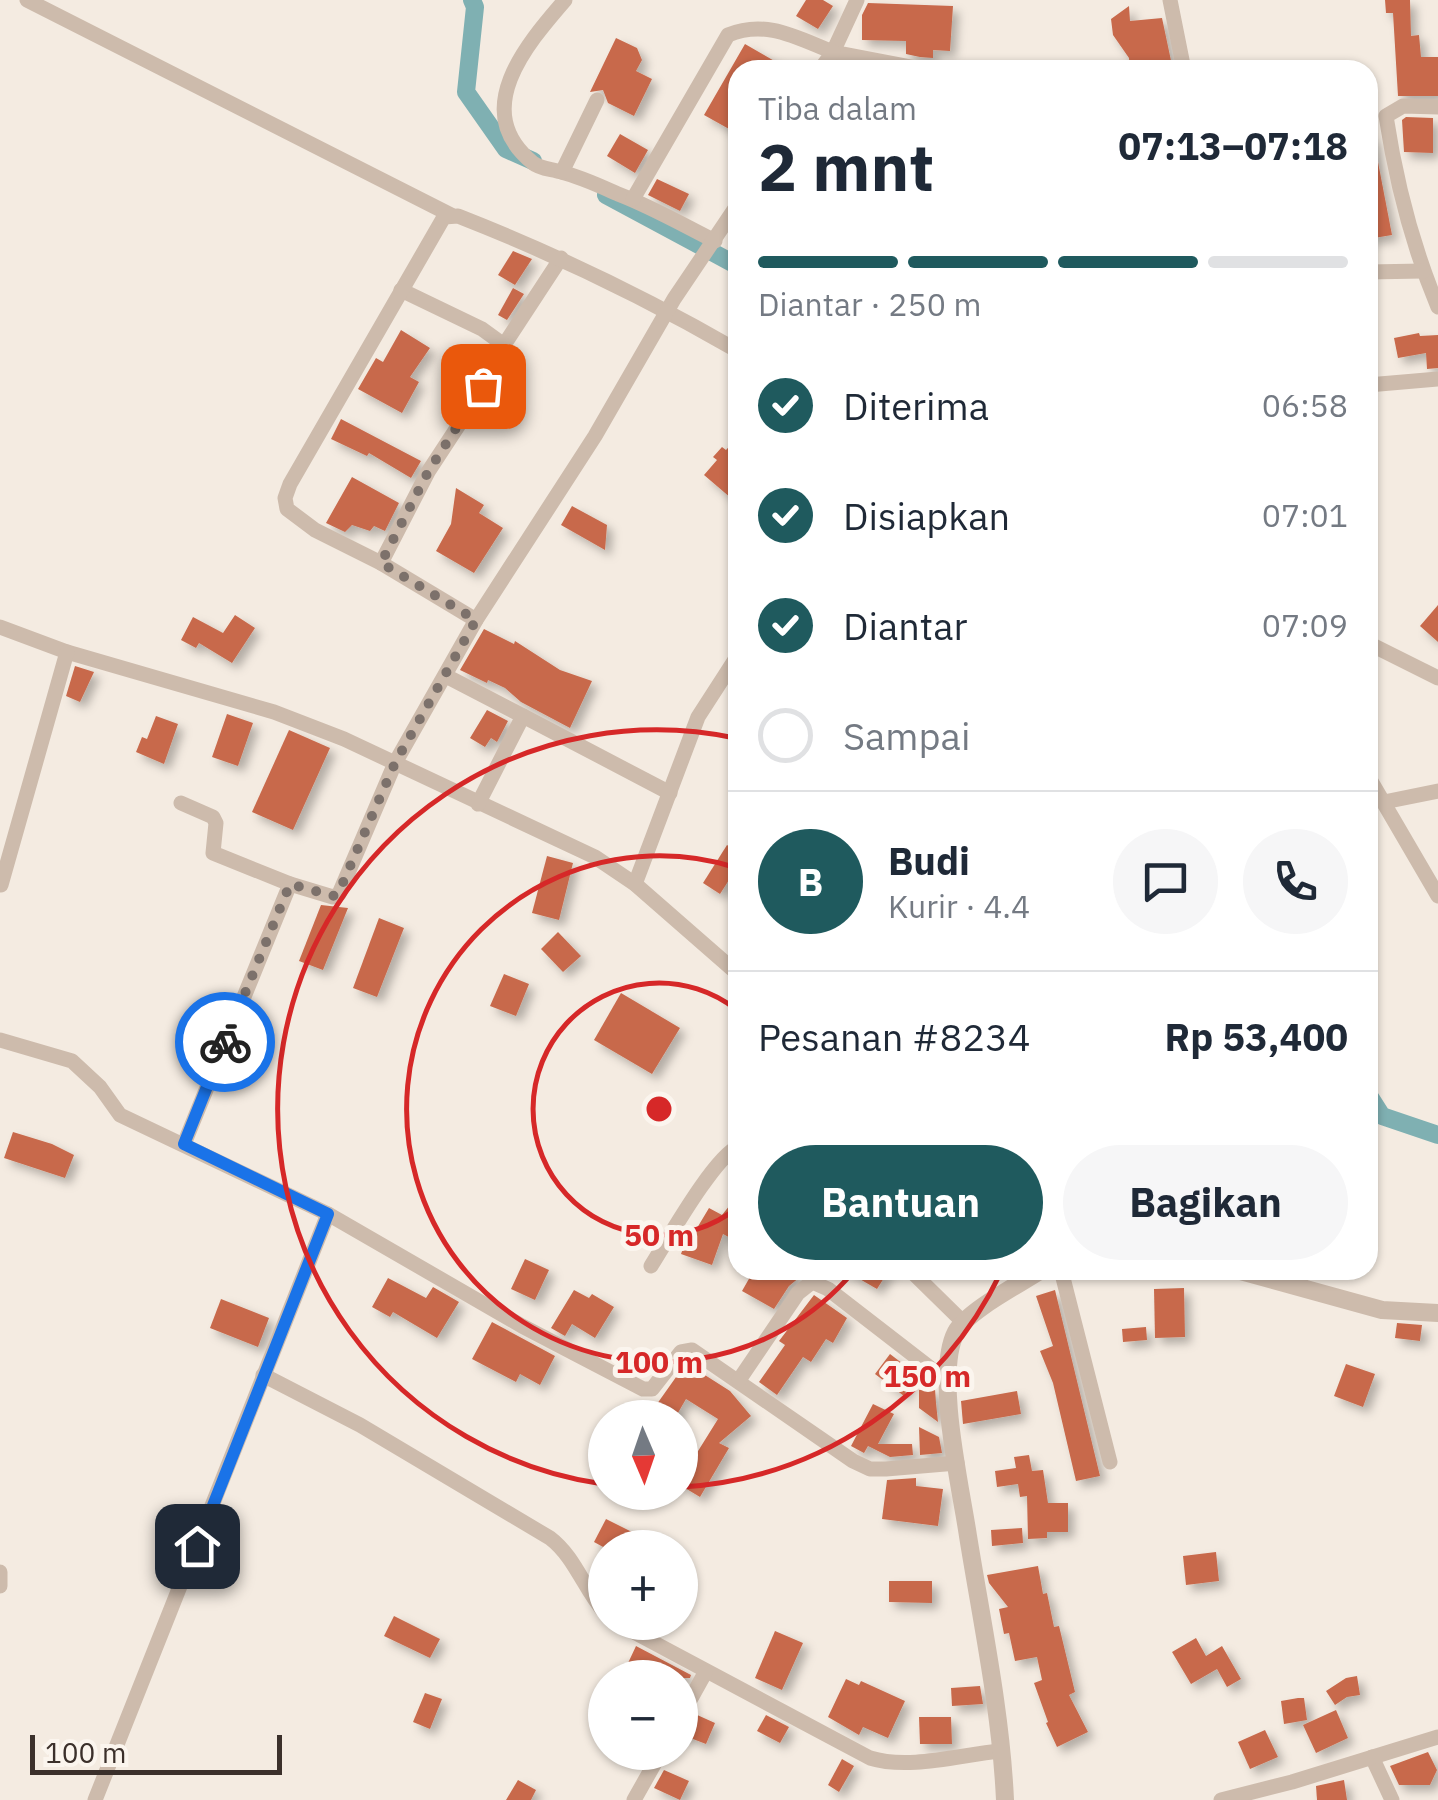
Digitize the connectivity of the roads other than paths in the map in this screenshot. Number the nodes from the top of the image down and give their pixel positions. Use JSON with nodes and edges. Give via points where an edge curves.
{"nodes":[{"id":1,"x":28,"y":0,"type":"edge"},
{"id":2,"x":565,"y":0,"type":"edge"},
{"id":3,"x":857,"y":0,"type":"edge"},
{"id":4,"x":1170,"y":0,"type":"edge"},
{"id":5,"x":833,"y":52,"type":"junction"},
{"id":6,"x":827,"y":60,"type":"edge"},
{"id":7,"x":875,"y":60,"type":"edge"},
{"id":8,"x":1182,"y":60,"type":"edge"},
{"id":9,"x":597,"y":100,"type":"dead end"},
{"id":10,"x":1438,"y":107,"type":"edge"},
{"id":11,"x":1378,"y":116,"type":"edge"},
{"id":12,"x":1386,"y":116,"type":"junction"},
{"id":13,"x":562,"y":172,"type":"junction"},
{"id":14,"x":633,"y":200,"type":"junction"},
{"id":15,"x":451,"y":215,"type":"junction"},
{"id":16,"x":728,"y":219,"type":"edge"},
{"id":17,"x":714,"y":241,"type":"junction"},
{"id":18,"x":561,"y":258,"type":"junction"},
{"id":19,"x":1423,"y":271,"type":"junction"},
{"id":20,"x":1378,"y":272,"type":"edge"},
{"id":21,"x":402,"y":290,"type":"junction"},
{"id":22,"x":670,"y":306,"type":"junction"},
{"id":23,"x":1438,"y":306,"type":"edge"},
{"id":24,"x":728,"y":344,"type":"edge"},
{"id":25,"x":504,"y":345,"type":"junction"},
{"id":26,"x":1438,"y":379,"type":"edge"},
{"id":27,"x":1378,"y":384,"type":"edge"},
{"id":28,"x":381,"y":563,"type":"junction"},
{"id":29,"x":476,"y":620,"type":"junction"},
{"id":30,"x":0,"y":627,"type":"edge"},
{"id":31,"x":1378,"y":648,"type":"edge"},
{"id":32,"x":67,"y":652,"type":"junction"},
{"id":33,"x":446,"y":676,"type":"junction"},
{"id":34,"x":1438,"y":678,"type":"edge"},
{"id":35,"x":728,"y":679,"type":"edge"},
{"id":36,"x":523,"y":716,"type":"junction"},
{"id":37,"x":395,"y":763,"type":"junction"},
{"id":38,"x":1438,"y":791,"type":"edge"},
{"id":39,"x":1378,"y":792,"type":"edge"},
{"id":40,"x":670,"y":793,"type":"junction"},
{"id":41,"x":1384,"y":802,"type":"junction"},
{"id":42,"x":181,"y":804,"type":"dead end"},
{"id":43,"x":478,"y":804,"type":"junction"},
{"id":44,"x":290,"y":884,"type":"junction"},
{"id":45,"x":634,"y":884,"type":"junction"},
{"id":46,"x":1,"y":885,"type":"edge"},
{"id":47,"x":1438,"y":896,"type":"edge"},
{"id":48,"x":728,"y":965,"type":"edge"},
{"id":49,"x":0,"y":1040,"type":"edge"},
{"id":50,"x":184,"y":1144,"type":"junction"},
{"id":51,"x":728,"y":1153,"type":"edge"},
{"id":52,"x":328,"y":1214,"type":"junction"},
{"id":53,"x":651,"y":1266,"type":"dead end"},
{"id":54,"x":920,"y":1280,"type":"edge"},
{"id":55,"x":1026,"y":1280,"type":"edge"},
{"id":56,"x":1064,"y":1280,"type":"edge"},
{"id":57,"x":1305,"y":1280,"type":"edge"},
{"id":58,"x":1438,"y":1313,"type":"edge"},
{"id":59,"x":963,"y":1322,"type":"junction"},
{"id":60,"x":263,"y":1375,"type":"junction"},
{"id":61,"x":738,"y":1380,"type":"junction"},
{"id":62,"x":947,"y":1381,"type":"junction"},
{"id":63,"x":1110,"y":1462,"type":"dead end"},
{"id":64,"x":957,"y":1463,"type":"junction"},
{"id":65,"x":0,"y":1572,"type":"edge"},
{"id":66,"x":0,"y":1586,"type":"edge"},
{"id":67,"x":588,"y":1591,"type":"edge"},
{"id":68,"x":646,"y":1640,"type":"edge"},
{"id":69,"x":705,"y":1673,"type":"junction"},
{"id":70,"x":698,"y":1686,"type":"edge"},
{"id":71,"x":1438,"y":1738,"type":"edge"},
{"id":72,"x":1000,"y":1751,"type":"junction"},
{"id":73,"x":1372,"y":1758,"type":"junction"},
{"id":74,"x":651,"y":1770,"type":"edge"},
{"id":75,"x":1292,"y":1782,"type":"junction"},
{"id":76,"x":95,"y":1800,"type":"edge"},
{"id":77,"x":634,"y":1800,"type":"edge"},
{"id":78,"x":1005,"y":1800,"type":"edge"},
{"id":79,"x":1221,"y":1800,"type":"edge"},
{"id":80,"x":1298,"y":1800,"type":"edge"},
{"id":81,"x":1392,"y":1800,"type":"edge"}],
"edges":[{"from":1,"to":15,"type":"street"},
{"from":2,"to":13,"type":"street","via":[[513,72],[501,108],[512,140],[535,165]]},
{"from":3,"to":5,"type":"street"},
{"from":4,"to":8,"type":"street"},
{"from":5,"to":6,"type":"street"},
{"from":5,"to":7,"type":"street"},
{"from":5,"to":14,"type":"street","via":[[765,26],[728,35]]},
{"from":9,"to":13,"type":"street"},
{"from":10,"to":12,"type":"street","via":[[1403,106]]},
{"from":11,"to":12,"type":"street"},
{"from":12,"to":19,"type":"street"},
{"from":13,"to":14,"type":"street"},
{"from":14,"to":17,"type":"street"},
{"from":15,"to":18,"type":"street"},
{"from":15,"to":21,"type":"street"},
{"from":16,"to":17,"type":"street"},
{"from":17,"to":22,"type":"street"},
{"from":18,"to":22,"type":"street"},
{"from":18,"to":25,"type":"street"},
{"from":19,"to":20,"type":"street"},
{"from":19,"to":23,"type":"street"},
{"from":21,"to":25,"type":"street"},
{"from":21,"to":28,"type":"street","via":[[286,498],[296,517]]},
{"from":22,"to":24,"type":"street"},
{"from":22,"to":29,"type":"street"},
{"from":25,"to":28,"type":"street"},
{"from":26,"to":27,"type":"street"},
{"from":28,"to":29,"type":"street"},
{"from":29,"to":33,"type":"street"},
{"from":30,"to":32,"type":"street"},
{"from":31,"to":34,"type":"street"},
{"from":32,"to":37,"type":"street","via":[[274,712]]},
{"from":32,"to":46,"type":"street"},
{"from":33,"to":36,"type":"street"},
{"from":33,"to":37,"type":"street"},
{"from":35,"to":40,"type":"street","via":[[698,718]]},
{"from":36,"to":40,"type":"street"},
{"from":36,"to":43,"type":"street"},
{"from":37,"to":43,"type":"street"},
{"from":37,"to":44,"type":"street","via":[[338,894]]},
{"from":38,"to":41,"type":"street"},
{"from":39,"to":41,"type":"street"},
{"from":40,"to":45,"type":"street"},
{"from":41,"to":47,"type":"street"},
{"from":42,"to":44,"type":"street","via":[[212,816],[213,853]]},
{"from":43,"to":45,"type":"street","via":[[595,857]]},
{"from":44,"to":50,"type":"street"},
{"from":45,"to":48,"type":"street"},
{"from":49,"to":50,"type":"street","via":[[72,1060],[120,1115]]},
{"from":50,"to":52,"type":"street"},
{"from":51,"to":53,"type":"street"},
{"from":52,"to":60,"type":"street"},
{"from":52,"to":61,"type":"street","via":[[643,1389],[652,1389],[685,1349]]},
{"from":54,"to":59,"type":"street"},
{"from":55,"to":59,"type":"street"},
{"from":56,"to":63,"type":"street"},
{"from":57,"to":58,"type":"street","via":[[1382,1310]]},
{"from":59,"to":62,"type":"street","via":[[952,1341]]},
{"from":60,"to":67,"type":"street","via":[[550,1538],[565,1549]]},
{"from":60,"to":76,"type":"street"},
{"from":61,"to":62,"type":"street","via":[[812,1282]]},
{"from":61,"to":64,"type":"street","via":[[870,1468]]},
{"from":62,"to":64,"type":"street"},
{"from":64,"to":72,"type":"street"},
{"from":65,"to":66,"type":"street"},
{"from":68,"to":69,"type":"street"},
{"from":69,"to":70,"type":"street"},
{"from":69,"to":72,"type":"street","via":[[881,1762]]},
{"from":71,"to":73,"type":"street"},
{"from":72,"to":78,"type":"street"},
{"from":73,"to":75,"type":"street"},
{"from":73,"to":81,"type":"street"},
{"from":74,"to":77,"type":"street"},
{"from":75,"to":79,"type":"street"},
{"from":75,"to":80,"type":"street"}]}
